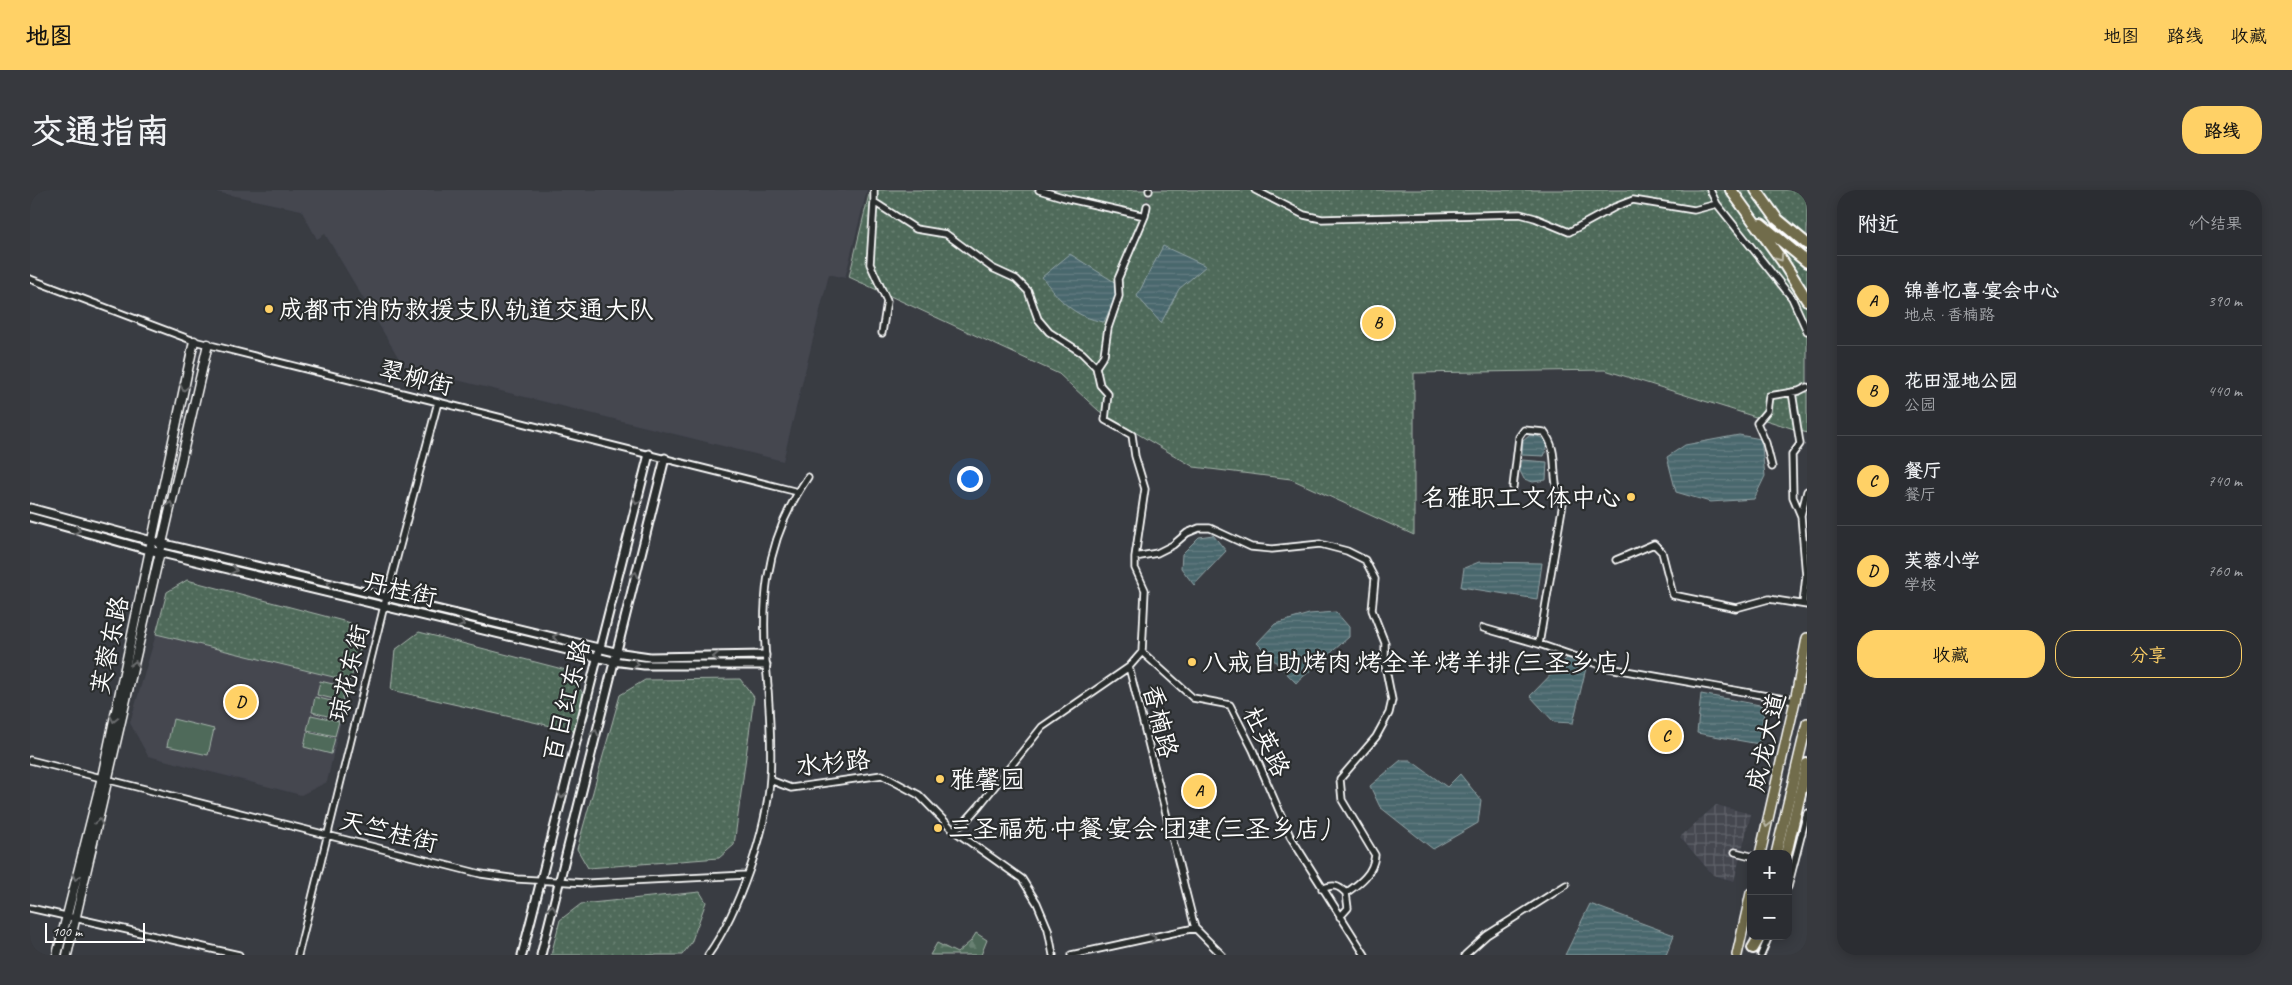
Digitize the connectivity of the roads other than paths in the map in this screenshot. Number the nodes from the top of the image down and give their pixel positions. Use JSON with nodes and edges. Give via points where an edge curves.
{"nodes":[{"id":1,"x":874,"y":190,"type":"edge"},
{"id":2,"x":1039,"y":190,"type":"edge"},
{"id":3,"x":1255,"y":190,"type":"edge"},
{"id":4,"x":1710,"y":190,"type":"edge"},
{"id":5,"x":1731,"y":190,"type":"edge"},
{"id":6,"x":1756,"y":190,"type":"edge"},
{"id":7,"x":874,"y":202,"type":"junction"},
{"id":8,"x":1717,"y":204,"type":"junction"},
{"id":9,"x":1147,"y":206,"type":"tunnel mouth"},
{"id":10,"x":1746,"y":210,"type":"junction"},
{"id":11,"x":1145,"y":216,"type":"junction"},
{"id":12,"x":1807,"y":244,"type":"edge"},
{"id":13,"x":1807,"y":262,"type":"edge"},
{"id":14,"x":30,"y":278,"type":"edge"},
{"id":15,"x":1807,"y":300,"type":"edge"},
{"id":16,"x":1807,"y":331,"type":"edge"},
{"id":17,"x":882,"y":333,"type":"dead end"},
{"id":18,"x":194,"y":341,"type":"junction"},
{"id":19,"x":208,"y":344,"type":"junction"},
{"id":20,"x":1096,"y":367,"type":"junction"},
{"id":21,"x":1807,"y":387,"type":"edge"},
{"id":22,"x":1792,"y":392,"type":"junction"},
{"id":23,"x":438,"y":402,"type":"junction"},
{"id":24,"x":649,"y":454,"type":"junction"},
{"id":25,"x":664,"y":458,"type":"junction"},
{"id":26,"x":1772,"y":467,"type":"dead end"},
{"id":27,"x":808,"y":478,"type":"dead end"},
{"id":28,"x":1512,"y":486,"type":"dead end"},
{"id":29,"x":1807,"y":491,"type":"edge"},
{"id":30,"x":798,"y":492,"type":"junction"},
{"id":31,"x":30,"y":508,"type":"edge"},
{"id":32,"x":1801,"y":516,"type":"junction"},
{"id":33,"x":30,"y":517,"type":"edge"},
{"id":34,"x":152,"y":541,"type":"junction"},
{"id":35,"x":162,"y":544,"type":"junction"},
{"id":36,"x":149,"y":550,"type":"junction"},
{"id":37,"x":160,"y":552,"type":"junction"},
{"id":38,"x":1135,"y":557,"type":"junction"},
{"id":39,"x":1616,"y":560,"type":"dead end"},
{"id":40,"x":386,"y":597,"type":"junction"},
{"id":41,"x":1805,"y":604,"type":"edge"},
{"id":42,"x":384,"y":606,"type":"junction"},
{"id":43,"x":1483,"y":628,"type":"dead end"},
{"id":44,"x":1807,"y":639,"type":"edge"},
{"id":45,"x":1539,"y":644,"type":"junction"},
{"id":46,"x":600,"y":648,"type":"junction"},
{"id":47,"x":615,"y":652,"type":"junction"},
{"id":48,"x":1142,"y":652,"type":"junction"},
{"id":49,"x":765,"y":655,"type":"junction"},
{"id":50,"x":597,"y":657,"type":"junction"},
{"id":51,"x":612,"y":661,"type":"junction"},
{"id":52,"x":766,"y":665,"type":"junction"},
{"id":53,"x":1129,"y":667,"type":"junction"},
{"id":54,"x":1795,"y":701,"type":"junction"},
{"id":55,"x":1807,"y":722,"type":"edge"},
{"id":56,"x":30,"y":760,"type":"edge"},
{"id":57,"x":1807,"y":764,"type":"edge"},
{"id":58,"x":106,"y":778,"type":"junction"},
{"id":59,"x":770,"y":780,"type":"junction"},
{"id":60,"x":1807,"y":814,"type":"edge"},
{"id":61,"x":953,"y":830,"type":"junction"},
{"id":62,"x":327,"y":835,"type":"junction"},
{"id":63,"x":1761,"y":850,"type":"edge"},
{"id":64,"x":1777,"y":850,"type":"edge"},
{"id":65,"x":1787,"y":850,"type":"edge"},
{"id":66,"x":1735,"y":852,"type":"dead end"},
{"id":67,"x":1747,"y":855,"type":"edge"},
{"id":68,"x":1792,"y":872,"type":"edge"},
{"id":69,"x":747,"y":876,"type":"junction"},
{"id":70,"x":541,"y":881,"type":"junction"},
{"id":71,"x":559,"y":882,"type":"junction"},
{"id":72,"x":1566,"y":885,"type":"dead end"},
{"id":73,"x":1322,"y":889,"type":"junction"},
{"id":74,"x":1346,"y":893,"type":"junction"},
{"id":75,"x":1751,"y":895,"type":"edge"},
{"id":76,"x":30,"y":908,"type":"edge"},
{"id":77,"x":66,"y":917,"type":"junction"},
{"id":78,"x":1340,"y":917,"type":"junction"},
{"id":79,"x":76,"y":919,"type":"junction"},
{"id":80,"x":1195,"y":928,"type":"junction"},
{"id":81,"x":1766,"y":940,"type":"edge"},
{"id":82,"x":1755,"y":952,"type":"edge"},
{"id":83,"x":711,"y":954,"type":"edge"},
{"id":84,"x":57,"y":955,"type":"edge"},
{"id":85,"x":67,"y":955,"type":"edge"},
{"id":86,"x":240,"y":955,"type":"edge"},
{"id":87,"x":298,"y":955,"type":"edge"},
{"id":88,"x":522,"y":955,"type":"edge"},
{"id":89,"x":541,"y":955,"type":"edge"},
{"id":90,"x":1053,"y":955,"type":"edge"},
{"id":91,"x":1071,"y":955,"type":"edge"},
{"id":92,"x":1222,"y":955,"type":"edge"},
{"id":93,"x":1365,"y":955,"type":"edge"},
{"id":94,"x":1465,"y":955,"type":"edge"},
{"id":95,"x":1736,"y":955,"type":"edge"}],
"edges":[{"from":1,"to":7,"type":"street"},
{"from":2,"to":11,"type":"street"},
{"from":3,"to":8,"type":"street","via":[[1304,215],[1322,219],[1520,214],[1568,232],[1634,200],[1694,210]]},
{"from":4,"to":8,"type":"street"},
{"from":5,"to":10,"type":"highway"},
{"from":6,"to":12,"type":"highway","via":[[1777,219]]},
{"from":7,"to":17,"type":"street","via":[[870,264],[888,301]]},
{"from":7,"to":20,"type":"street","via":[[916,229],[946,234],[992,268],[1016,279],[1028,291],[1038,319],[1049,332],[1082,353]]},
{"from":8,"to":16,"type":"street","via":[[1792,298]]},
{"from":9,"to":11,"type":"street"},
{"from":10,"to":13,"type":"highway"},
{"from":10,"to":15,"type":"highway","one_way":true},
{"from":11,"to":20,"type":"street","via":[[1118,279],[1119,296],[1108,328],[1104,354]]},
{"from":14,"to":18,"type":"street","name":"翠柳街"},
{"from":18,"to":19,"type":"street","name":"翠柳街"},
{"from":18,"to":34,"type":"main road","name":"芙蓉东路","one_way":true},
{"from":19,"to":23,"type":"street","name":"翠柳街"},
{"from":35,"to":19,"type":"main road","name":"芙蓉东路","one_way":true},
{"from":20,"to":38,"type":"street","via":[[1100,385],[1108,394],[1105,420],[1132,434],[1145,489]]},
{"from":21,"to":22,"type":"street"},
{"from":22,"to":26,"type":"street","via":[[1769,396],[1767,411],[1757,423]]},
{"from":22,"to":32,"type":"street","via":[[1800,444],[1792,455],[1793,497]]},
{"from":23,"to":24,"type":"street","name":"翠柳街"},
{"from":23,"to":40,"type":"street","name":"琼花东街"},
{"from":24,"to":25,"type":"street","name":"翠柳街"},
{"from":24,"to":46,"type":"street","name":"百日红东路","one_way":true},
{"from":25,"to":30,"type":"street","name":"翠柳街"},
{"from":47,"to":25,"type":"street","name":"百日红东路","one_way":true},
{"from":27,"to":30,"type":"street"},
{"from":28,"to":45,"type":"street","via":[[1519,437],[1524,430],[1544,432],[1556,461],[1556,486],[1563,503]]},
{"from":29,"to":32,"type":"street"},
{"from":30,"to":49,"type":"street","via":[[784,522],[767,575],[763,619]]},
{"from":31,"to":34,"type":"street","name":"丹桂街"},
{"from":32,"to":41,"type":"street"},
{"from":33,"to":36,"type":"street","name":"丹桂街","one_way":true},
{"from":34,"to":35,"type":"street","name":"丹桂街"},
{"from":34,"to":36,"type":"main road","name":"芙蓉东路"},
{"from":35,"to":37,"type":"main road","name":"芙蓉东路"},
{"from":40,"to":35,"type":"street","name":"丹桂街","one_way":true},
{"from":36,"to":37,"type":"street","name":"丹桂街"},
{"from":36,"to":58,"type":"main road","name":"芙蓉东路","one_way":true},
{"from":37,"to":42,"type":"street","name":"丹桂街","one_way":true},
{"from":58,"to":37,"type":"main road","name":"芙蓉东路","one_way":true},
{"from":38,"to":48,"type":"street","via":[[1135,568],[1145,590]]},
{"from":38,"to":74,"type":"street","via":[[1157,553],[1187,533],[1210,528],[1252,547],[1272,549],[1320,544],[1365,560],[1374,579],[1372,610],[1385,643],[1385,665],[1392,700],[1376,737],[1340,779],[1342,800],[1375,856],[1374,865],[1365,879]]},
{"from":39,"to":41,"type":"street","via":[[1654,544],[1662,552],[1673,595],[1736,608],[1768,599]]},
{"from":40,"to":42,"type":"street","name":"琼花东街"},
{"from":46,"to":40,"type":"street","name":"丹桂街","one_way":true},
{"from":42,"to":50,"type":"street","name":"丹桂街","one_way":true},
{"from":42,"to":62,"type":"street","name":"琼花东街"},
{"from":43,"to":45,"type":"street"},
{"from":44,"to":54,"type":"highway","name":"成龙大道"},
{"from":45,"to":54,"type":"street","via":[[1609,668]]},
{"from":46,"to":47,"type":"street","name":"丹桂街"},
{"from":46,"to":50,"type":"street","name":"百日红东路"},
{"from":49,"to":47,"type":"street","name":"丹桂街","one_way":true,"via":[[659,657]]},
{"from":47,"to":51,"type":"street","name":"百日红东路"},
{"from":48,"to":53,"type":"street"},
{"from":48,"to":73,"type":"street","name":"杜英路","via":[[1192,698],[1230,705],[1254,750],[1290,836]]},
{"from":49,"to":52,"type":"street"},
{"from":50,"to":51,"type":"street","name":"丹桂街"},
{"from":50,"to":70,"type":"street","name":"百日红东路","one_way":true},
{"from":51,"to":52,"type":"street","name":"丹桂街","one_way":true,"via":[[644,665]]},
{"from":71,"to":51,"type":"street","name":"百日红东路","one_way":true},
{"from":52,"to":59,"type":"street"},
{"from":53,"to":61,"type":"street","via":[[1042,727],[963,824]]},
{"from":53,"to":80,"type":"street","name":"香楠路"},
{"from":54,"to":63,"type":"highway","name":"成龙大道","one_way":true},
{"from":55,"to":64,"type":"highway","name":"成龙大道"},
{"from":56,"to":58,"type":"street","name":"天竺桂街"},
{"from":57,"to":65,"type":"highway"},
{"from":58,"to":62,"type":"street","name":"天竺桂街"},
{"from":58,"to":77,"type":"main road","name":"芙蓉东路","one_way":true},
{"from":79,"to":58,"type":"main road","name":"芙蓉东路","one_way":true},
{"from":59,"to":61,"type":"street","name":"水杉路","via":[[791,788],[882,775],[919,795]]},
{"from":59,"to":69,"type":"street","via":[[758,842]]},
{"from":60,"to":68,"type":"street"},
{"from":61,"to":90,"type":"street","name":"水杉路","via":[[1022,879],[1048,929]]},
{"from":62,"to":70,"type":"street","name":"天竺桂街","via":[[481,874]]},
{"from":62,"to":87,"type":"street","name":"琼花东街"},
{"from":66,"to":67,"type":"street"},
{"from":69,"to":71,"type":"street","name":"天竺桂街"},
{"from":69,"to":83,"type":"street"},
{"from":70,"to":71,"type":"street","name":"天竺桂街"},
{"from":70,"to":88,"type":"street","name":"百日红东路"},
{"from":89,"to":71,"type":"street","name":"百日红东路","one_way":true},
{"from":72,"to":94,"type":"street","via":[[1488,935]]},
{"from":73,"to":74,"type":"street","via":[[1331,885]]},
{"from":73,"to":78,"type":"street","name":"杜英路"},
{"from":74,"to":78,"type":"street","via":[[1348,908]]},
{"from":75,"to":95,"type":"highway"},
{"from":76,"to":77,"type":"street"},
{"from":77,"to":79,"type":"street"},
{"from":77,"to":84,"type":"main road","name":"芙蓉东路"},
{"from":78,"to":93,"type":"street","name":"杜英路"},
{"from":79,"to":85,"type":"main road","name":"芙蓉东路"},
{"from":79,"to":86,"type":"street"},
{"from":91,"to":80,"type":"street","one_way":true},
{"from":80,"to":92,"type":"street"},
{"from":81,"to":82,"type":"street"}]}
